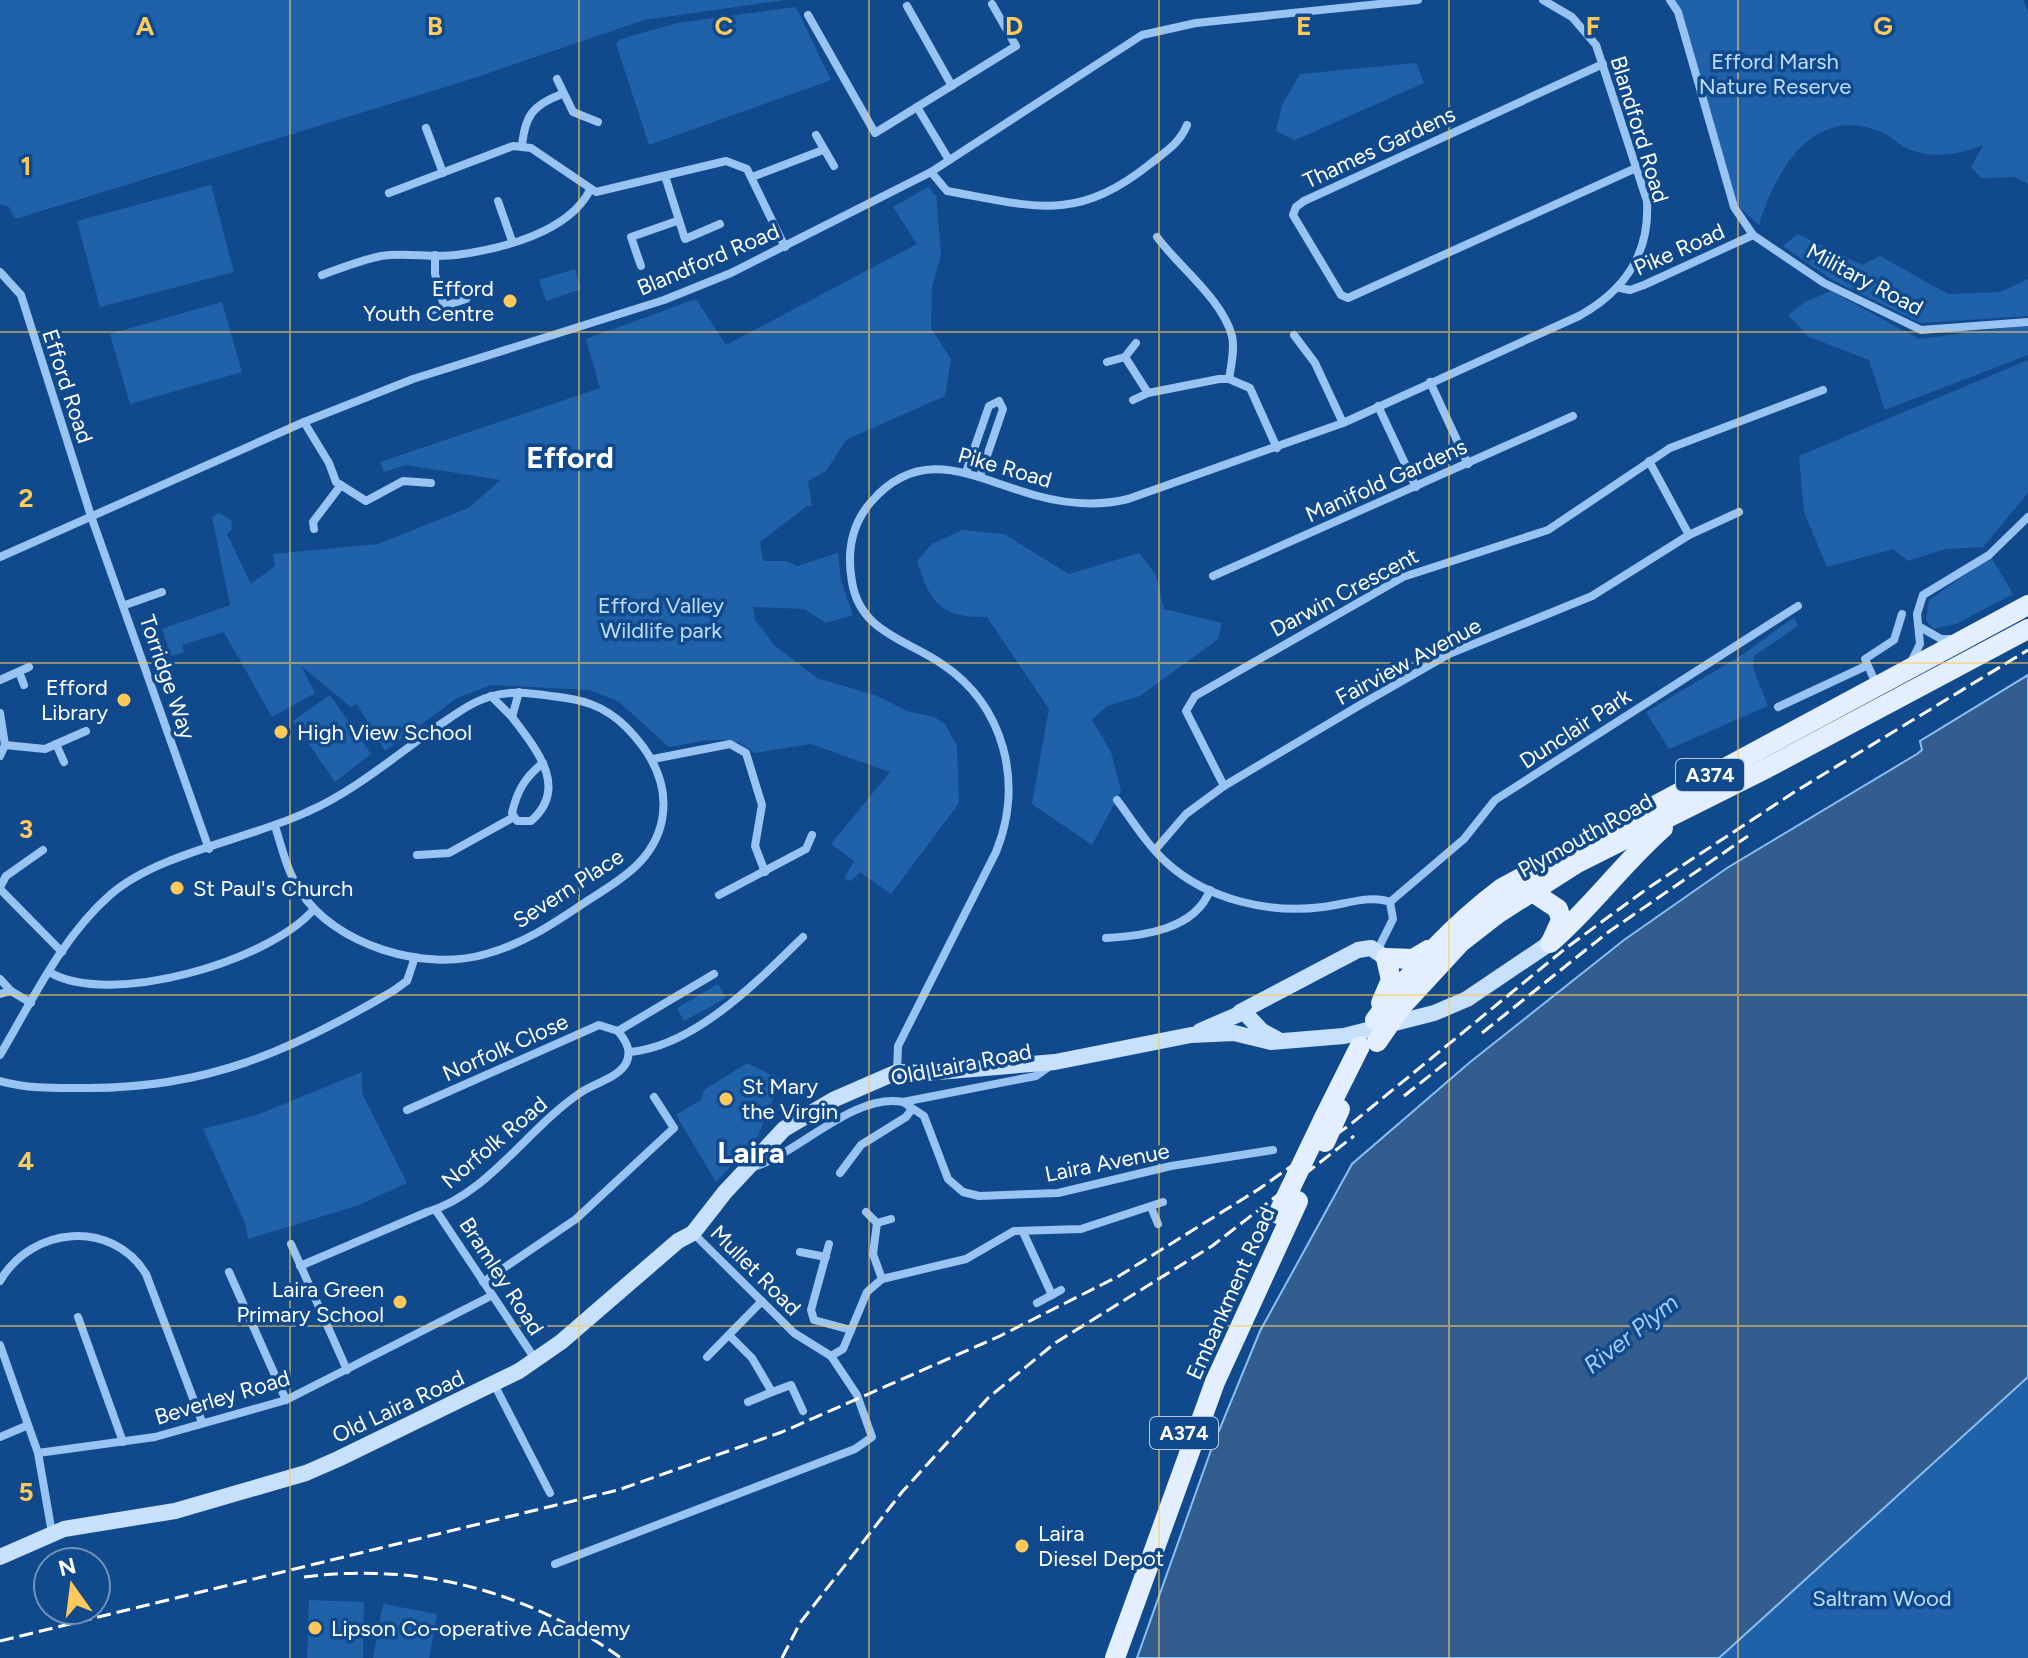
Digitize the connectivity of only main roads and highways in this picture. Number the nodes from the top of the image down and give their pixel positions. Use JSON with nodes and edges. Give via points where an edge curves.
{"nodes":[{"id":1,"x":2028,"y":605,"type":"edge"},
{"id":2,"x":2028,"y":629,"type":"edge"},
{"id":3,"x":1767,"y":768,"type":"junction"},
{"id":4,"x":1531,"y":891,"type":"junction"},
{"id":5,"x":1450,"y":932,"type":"junction"},
{"id":6,"x":1550,"y":943,"type":"junction"},
{"id":7,"x":1381,"y":955,"type":"junction"},
{"id":8,"x":1402,"y":1006,"type":"joint"},
{"id":9,"x":1376,"y":1019,"type":"junction"},
{"id":10,"x":1244,"y":1024,"type":"junction"},
{"id":11,"x":1368,"y":1044,"type":"junction"},
{"id":12,"x":1331,"y":1115,"type":"junction"},
{"id":13,"x":0,"y":1557,"type":"edge"},
{"id":14,"x":1103,"y":1658,"type":"edge"},
{"id":15,"x":1115,"y":1658,"type":"edge"}],
"edges":[{"from":1,"to":5,"type":"main road","name":"Plymouth Road","number":"A374","via":[[1540,865],[1502,888]]},
{"from":2,"to":3,"type":"main road","name":"Plymouth Road","number":"A374"},
{"from":3,"to":4,"type":"main road","name":"Plymouth Road","number":"A374"},
{"from":3,"to":6,"type":"main road","via":[[1662,828]]},
{"from":4,"to":6,"type":"main road","via":[[1558,909],[1559,929]]},
{"from":4,"to":8,"type":"main road","name":"Plymouth Road","number":"A374","via":[[1461,942]]},
{"from":5,"to":7,"type":"main road","via":[[1413,959]]},
{"from":5,"to":9,"type":"main road","name":"Plymouth Road","number":"A374"},
{"from":6,"to":10,"type":"main road","name":"Old Laira Road","via":[[1508,975],[1434,1013],[1344,1036],[1284,1042],[1259,1041]]},
{"from":7,"to":9,"type":"main road","via":[[1391,980]]},
{"from":7,"to":10,"type":"main road","name":"Old Laira Road","via":[[1366,948],[1353,952],[1281,993]]},
{"from":8,"to":11,"type":"main road","name":"Embankment Road","number":"A374","bridge":true},
{"from":9,"to":11,"type":"main road","name":"Embankment Road","number":"A374"},
{"from":10,"to":13,"type":"main road","name":"Old Laira Road","via":[[1055,1062],[897,1072],[796,1121],[773,1139],[693,1233],[536,1360],[494,1384],[306,1473],[175,1511],[81,1524]]},
{"from":11,"to":12,"type":"main road","name":"Embankment Road","number":"A374"},
{"from":12,"to":14,"type":"main road","name":"Embankment Road","number":"A374","bridge":true,"via":[[1278,1214],[1205,1377]]},
{"from":12,"to":15,"type":"main road","name":"Embankment Road","number":"A374","bridge":true,"via":[[1298,1201],[1215,1382]]}]}
